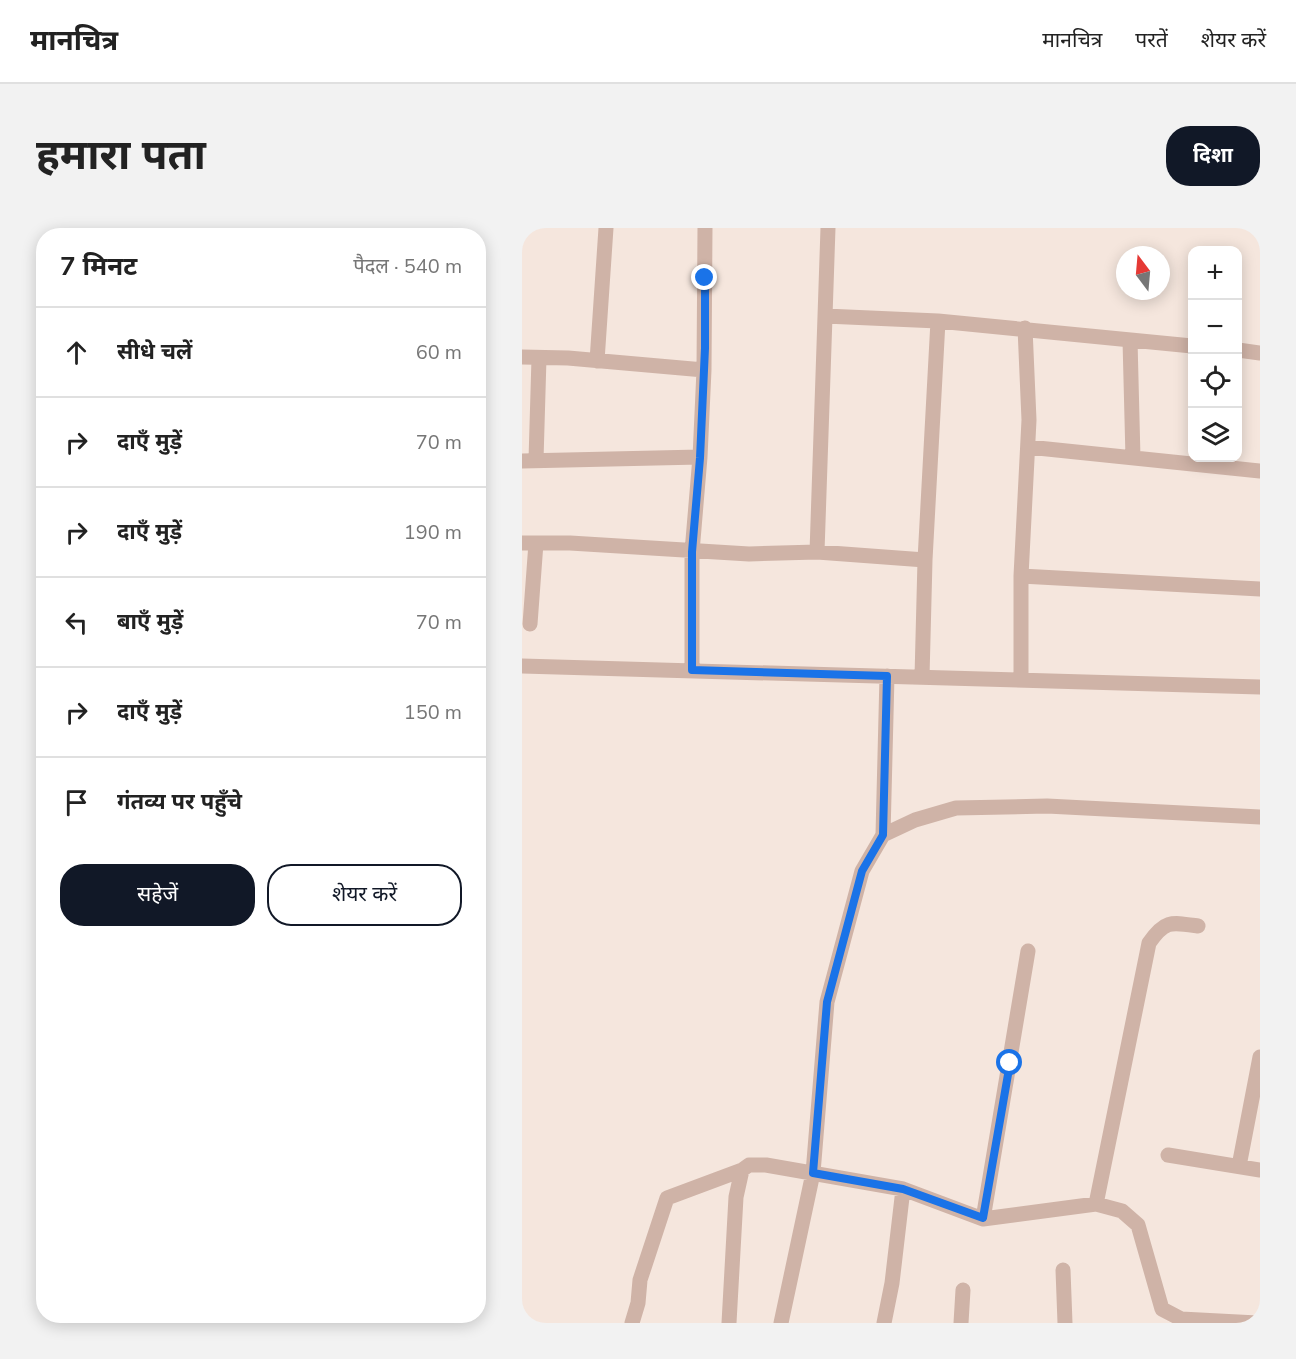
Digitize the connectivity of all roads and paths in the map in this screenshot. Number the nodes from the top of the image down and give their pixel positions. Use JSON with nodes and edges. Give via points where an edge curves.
{"nodes":[{"id":1,"x":606,"y":228,"type":"edge"},
{"id":2,"x":705,"y":228,"type":"edge"},
{"id":3,"x":828,"y":228,"type":"edge"},
{"id":4,"x":825,"y":316,"type":"junction"},
{"id":5,"x":938,"y":321,"type":"junction"},
{"id":6,"x":1025,"y":328,"type":"junction"},
{"id":7,"x":1130,"y":340,"type":"junction"},
{"id":8,"x":1188,"y":346,"type":"edge"},
{"id":9,"x":1242,"y":351,"type":"edge"},
{"id":10,"x":1260,"y":353,"type":"edge"},
{"id":11,"x":522,"y":357,"type":"edge"},
{"id":12,"x":539,"y":358,"type":"junction"},
{"id":13,"x":597,"y":361,"type":"junction"},
{"id":14,"x":704,"y":370,"type":"junction"},
{"id":15,"x":1028,"y":447,"type":"junction"},
{"id":16,"x":700,"y":458,"type":"junction"},
{"id":17,"x":1133,"y":458,"type":"junction"},
{"id":18,"x":529,"y":460,"type":"edge"},
{"id":19,"x":1188,"y":460,"type":"edge"},
{"id":20,"x":1226,"y":462,"type":"edge"},
{"id":21,"x":1260,"y":471,"type":"edge"},
{"id":22,"x":529,"y":543,"type":"edge"},
{"id":23,"x":692,"y":552,"type":"junction"},
{"id":24,"x":816,"y":552,"type":"junction"},
{"id":25,"x":926,"y":560,"type":"junction"},
{"id":26,"x":1021,"y":576,"type":"junction"},
{"id":27,"x":1260,"y":589,"type":"edge"},
{"id":28,"x":530,"y":624,"type":"dead end"},
{"id":29,"x":522,"y":666,"type":"edge"},
{"id":30,"x":692,"y":670,"type":"junction"},
{"id":31,"x":887,"y":676,"type":"junction"},
{"id":32,"x":922,"y":677,"type":"junction"},
{"id":33,"x":1021,"y":680,"type":"junction"},
{"id":34,"x":1260,"y":687,"type":"edge"},
{"id":35,"x":1260,"y":818,"type":"edge"},
{"id":36,"x":883,"y":835,"type":"junction"},
{"id":37,"x":1198,"y":926,"type":"dead end"},
{"id":38,"x":1028,"y":951,"type":"dead end"},
{"id":39,"x":1260,"y":1057,"type":"edge"},
{"id":40,"x":1168,"y":1155,"type":"dead end"},
{"id":41,"x":1239,"y":1166,"type":"junction"},
{"id":42,"x":741,"y":1170,"type":"junction"},
{"id":43,"x":1260,"y":1170,"type":"edge"},
{"id":44,"x":813,"y":1173,"type":"junction"},
{"id":45,"x":903,"y":1189,"type":"junction"},
{"id":46,"x":1096,"y":1204,"type":"junction"},
{"id":47,"x":983,"y":1218,"type":"junction"},
{"id":48,"x":1063,"y":1270,"type":"dead end"},
{"id":49,"x":963,"y":1290,"type":"dead end"},
{"id":50,"x":632,"y":1323,"type":"edge"},
{"id":51,"x":729,"y":1323,"type":"edge"},
{"id":52,"x":781,"y":1323,"type":"edge"},
{"id":53,"x":884,"y":1323,"type":"edge"},
{"id":54,"x":961,"y":1323,"type":"edge"},
{"id":55,"x":1065,"y":1323,"type":"edge"},
{"id":56,"x":1257,"y":1323,"type":"edge"}],
"edges":[{"from":1,"to":13,"type":"street"},
{"from":2,"to":14,"type":"street"},
{"from":3,"to":4,"type":"street"},
{"from":4,"to":5,"type":"street"},
{"from":4,"to":24,"type":"street"},
{"from":5,"to":6,"type":"street"},
{"from":5,"to":25,"type":"street"},
{"from":6,"to":7,"type":"street"},
{"from":6,"to":15,"type":"street"},
{"from":7,"to":8,"type":"street"},
{"from":7,"to":17,"type":"street"},
{"from":9,"to":10,"type":"street"},
{"from":11,"to":12,"type":"street"},
{"from":12,"to":13,"type":"street"},
{"from":12,"to":18,"type":"street"},
{"from":13,"to":14,"type":"street"},
{"from":14,"to":16,"type":"street"},
{"from":15,"to":17,"type":"street"},
{"from":15,"to":26,"type":"street"},
{"from":16,"to":18,"type":"street"},
{"from":16,"to":23,"type":"street"},
{"from":17,"to":19,"type":"street"},
{"from":20,"to":21,"type":"street"},
{"from":22,"to":23,"type":"street"},
{"from":22,"to":28,"type":"street"},
{"from":23,"to":24,"type":"street"},
{"from":23,"to":30,"type":"street"},
{"from":24,"to":25,"type":"street"},
{"from":25,"to":32,"type":"street"},
{"from":26,"to":27,"type":"street"},
{"from":26,"to":33,"type":"street"},
{"from":29,"to":30,"type":"street"},
{"from":30,"to":31,"type":"street"},
{"from":31,"to":32,"type":"street"},
{"from":31,"to":36,"type":"street"},
{"from":32,"to":33,"type":"street"},
{"from":33,"to":34,"type":"street"},
{"from":35,"to":36,"type":"street","via":[[1047,806],[956,808]]},
{"from":36,"to":44,"type":"street","via":[[862,871],[827,1002]]},
{"from":37,"to":46,"type":"street","via":[[1171,922],[1160,928],[1149,943]]},
{"from":38,"to":47,"type":"street"},
{"from":39,"to":41,"type":"street"},
{"from":40,"to":41,"type":"street"},
{"from":41,"to":43,"type":"street"},
{"from":42,"to":44,"type":"street","via":[[749,1165],[766,1165]]},
{"from":42,"to":50,"type":"street","via":[[667,1198],[640,1280]]},
{"from":42,"to":51,"type":"street"},
{"from":44,"to":45,"type":"street"},
{"from":44,"to":52,"type":"street"},
{"from":45,"to":47,"type":"street"},
{"from":45,"to":53,"type":"street"},
{"from":46,"to":47,"type":"street"},
{"from":46,"to":56,"type":"street","via":[[1122,1211],[1138,1225],[1162,1309],[1181,1319]]},
{"from":48,"to":55,"type":"street"},
{"from":49,"to":54,"type":"street"}]}
